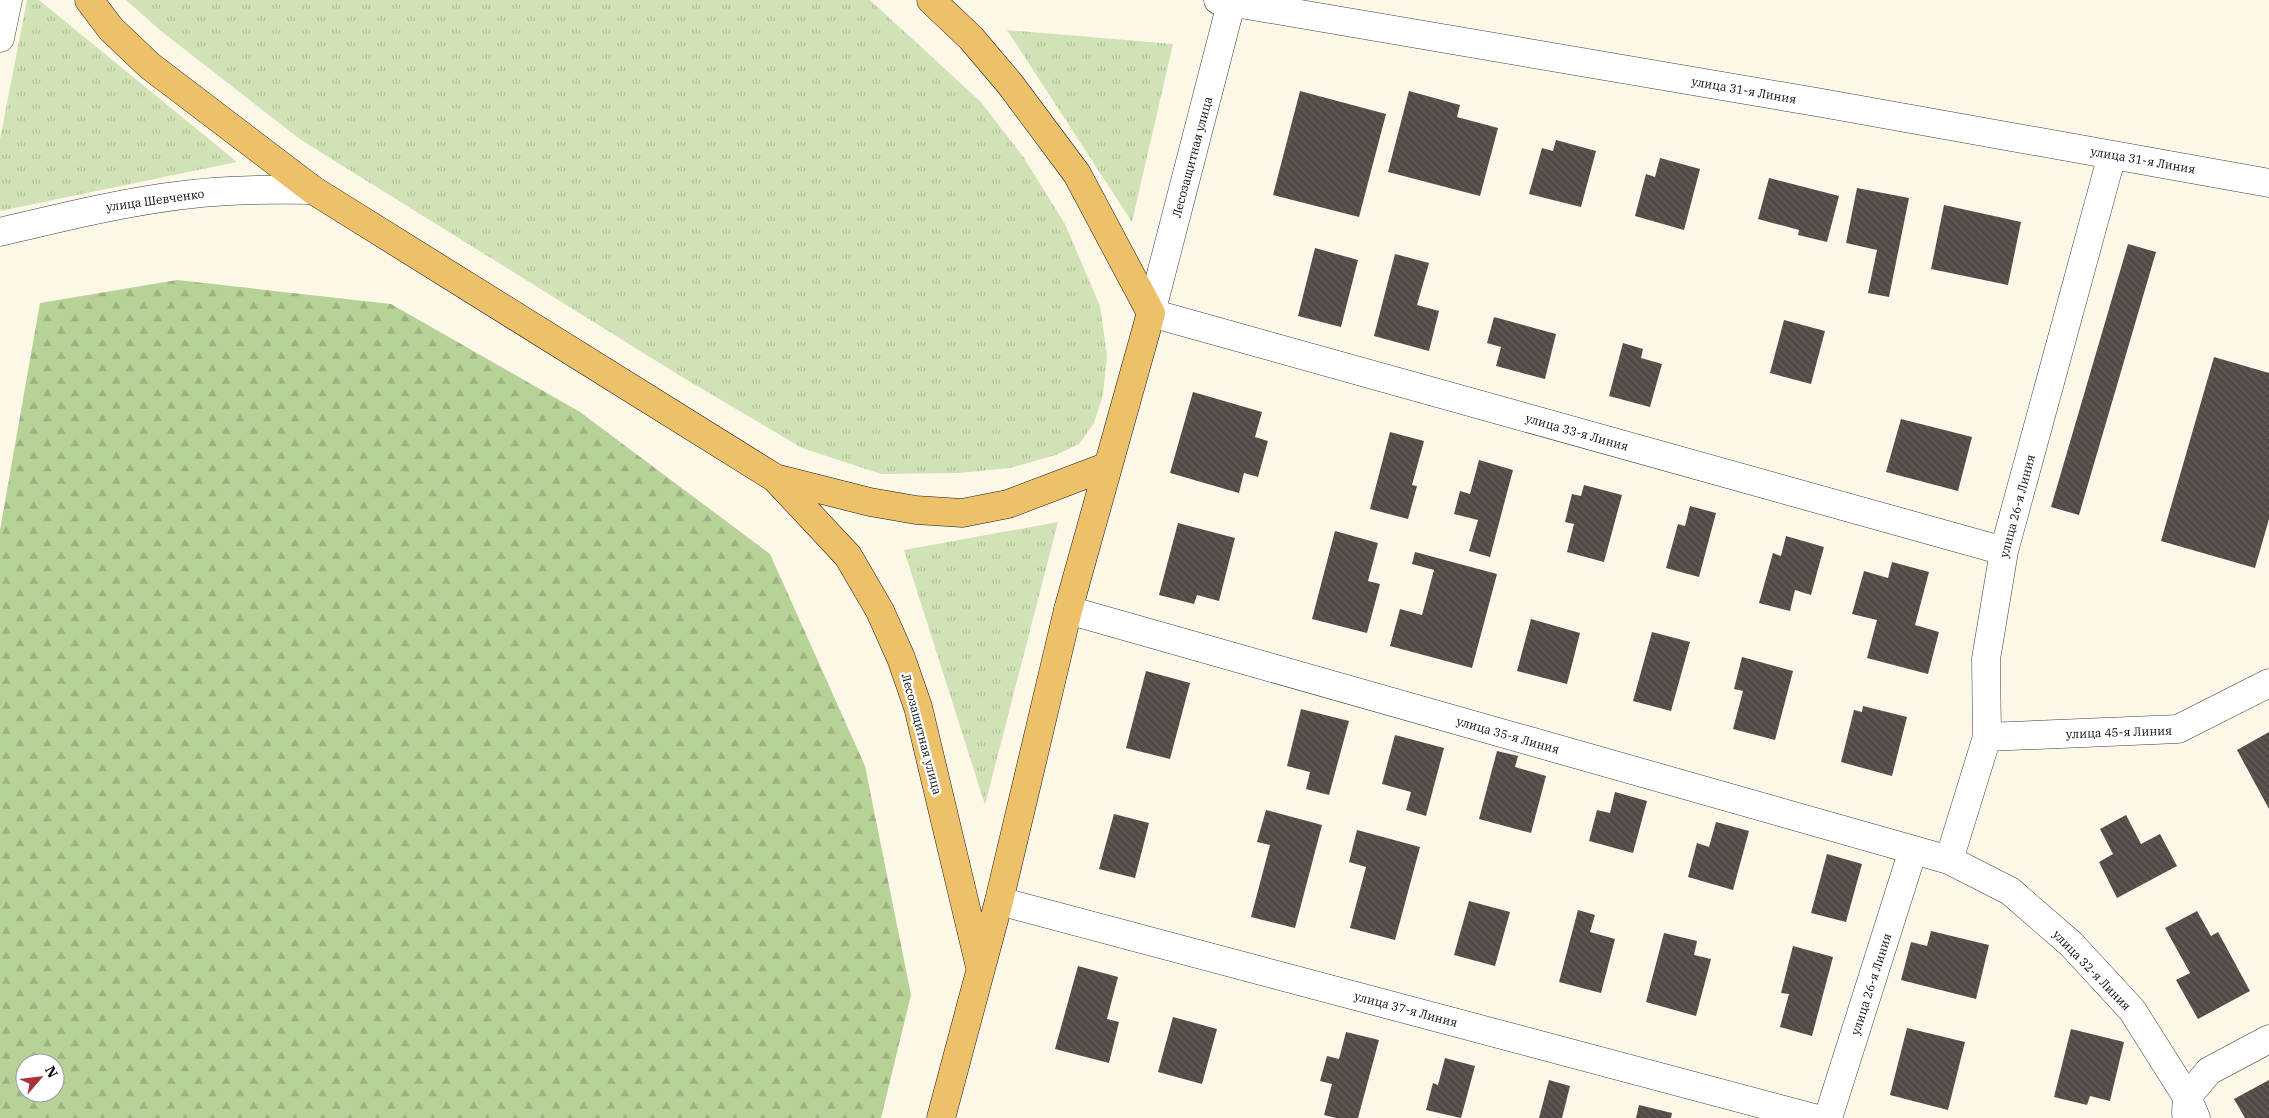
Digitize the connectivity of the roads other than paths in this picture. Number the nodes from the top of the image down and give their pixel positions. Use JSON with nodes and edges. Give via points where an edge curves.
{"nodes":[{"id":1,"x":8,"y":0,"type":"edge"},
{"id":2,"x":90,"y":0,"type":"edge"},
{"id":3,"x":931,"y":0,"type":"edge"},
{"id":4,"x":1228,"y":0,"type":"edge"},
{"id":5,"x":0,"y":38,"type":"edge"},
{"id":6,"x":2112,"y":155,"type":"junction"},
{"id":7,"x":2269,"y":183,"type":"edge"},
{"id":8,"x":313,"y":190,"type":"junction"},
{"id":9,"x":0,"y":232,"type":"edge"},
{"id":10,"x":1151,"y":313,"type":"junction"},
{"id":11,"x":1108,"y":466,"type":"junction"},
{"id":12,"x":775,"y":478,"type":"junction"},
{"id":13,"x":2004,"y":551,"type":"junction"},
{"id":14,"x":1068,"y":610,"type":"junction"},
{"id":15,"x":2269,"y":683,"type":"edge"},
{"id":16,"x":1987,"y":737,"type":"junction"},
{"id":17,"x":1913,"y":850,"type":"junction"},
{"id":18,"x":1949,"y":860,"type":"junction"},
{"id":19,"x":999,"y":901,"type":"junction"},
{"id":20,"x":980,"y":969,"type":"junction"},
{"id":21,"x":2269,"y":1038,"type":"edge"},
{"id":22,"x":2189,"y":1111,"type":"edge"},
{"id":23,"x":941,"y":1118,"type":"edge"},
{"id":24,"x":1814,"y":1118,"type":"edge"},
{"id":25,"x":1828,"y":1118,"type":"edge"}],
"edges":[{"from":1,"to":5,"type":"street"},
{"from":2,"to":8,"type":"main road","via":[[111,29],[150,66]]},
{"from":3,"to":10,"type":"main road","via":[[971,38],[1010,84],[1076,174]]},
{"from":4,"to":6,"type":"street","name":"улица 31-я Линия"},
{"from":4,"to":10,"type":"street","name":"Лесозащитная улица"},
{"from":6,"to":7,"type":"street","name":"улица 31-я Линия"},
{"from":6,"to":13,"type":"street","name":"улица 26-я Линия"},
{"from":8,"to":9,"type":"street","name":"улица Шевченко","via":[[229,191],[181,196],[105,207]]},
{"from":8,"to":12,"type":"main road"},
{"from":10,"to":11,"type":"main road","name":"Лесозащитная улица"},
{"from":10,"to":13,"type":"street","name":"улица 33-я Линия"},
{"from":11,"to":12,"type":"main road","via":[[1017,501],[962,513],[870,502]]},
{"from":11,"to":14,"type":"main road","name":"Лесозащитная улица"},
{"from":12,"to":20,"type":"main road","name":"Лесозащитная улица","via":[[848,556],[880,611],[901,658],[918,708]]},
{"from":13,"to":16,"type":"street","name":"улица 26-я Линия","via":[[1986,659]]},
{"from":14,"to":17,"type":"street","name":"улица 35-я Линия"},
{"from":14,"to":19,"type":"main road","name":"Лесозащитная улица"},
{"from":15,"to":16,"type":"street","name":"улица 45-я Линия","via":[[2178,730]]},
{"from":16,"to":18,"type":"street","name":"улица 26-я Линия"},
{"from":17,"to":18,"type":"street","name":"улица 35-я Линия"},
{"from":17,"to":25,"type":"street","name":"улица 26-я Линия"},
{"from":18,"to":22,"type":"street","name":"улица 32-я Линия","via":[[2010,891],[2071,944],[2132,1010]]},
{"from":19,"to":20,"type":"main road","name":"Лесозащитная улица"},
{"from":19,"to":24,"type":"street","name":"улица 37-я Линия"},
{"from":20,"to":23,"type":"main road","name":"Лесозащитная улица"},
{"from":21,"to":22,"type":"street","via":[[2209,1071]]}]}
